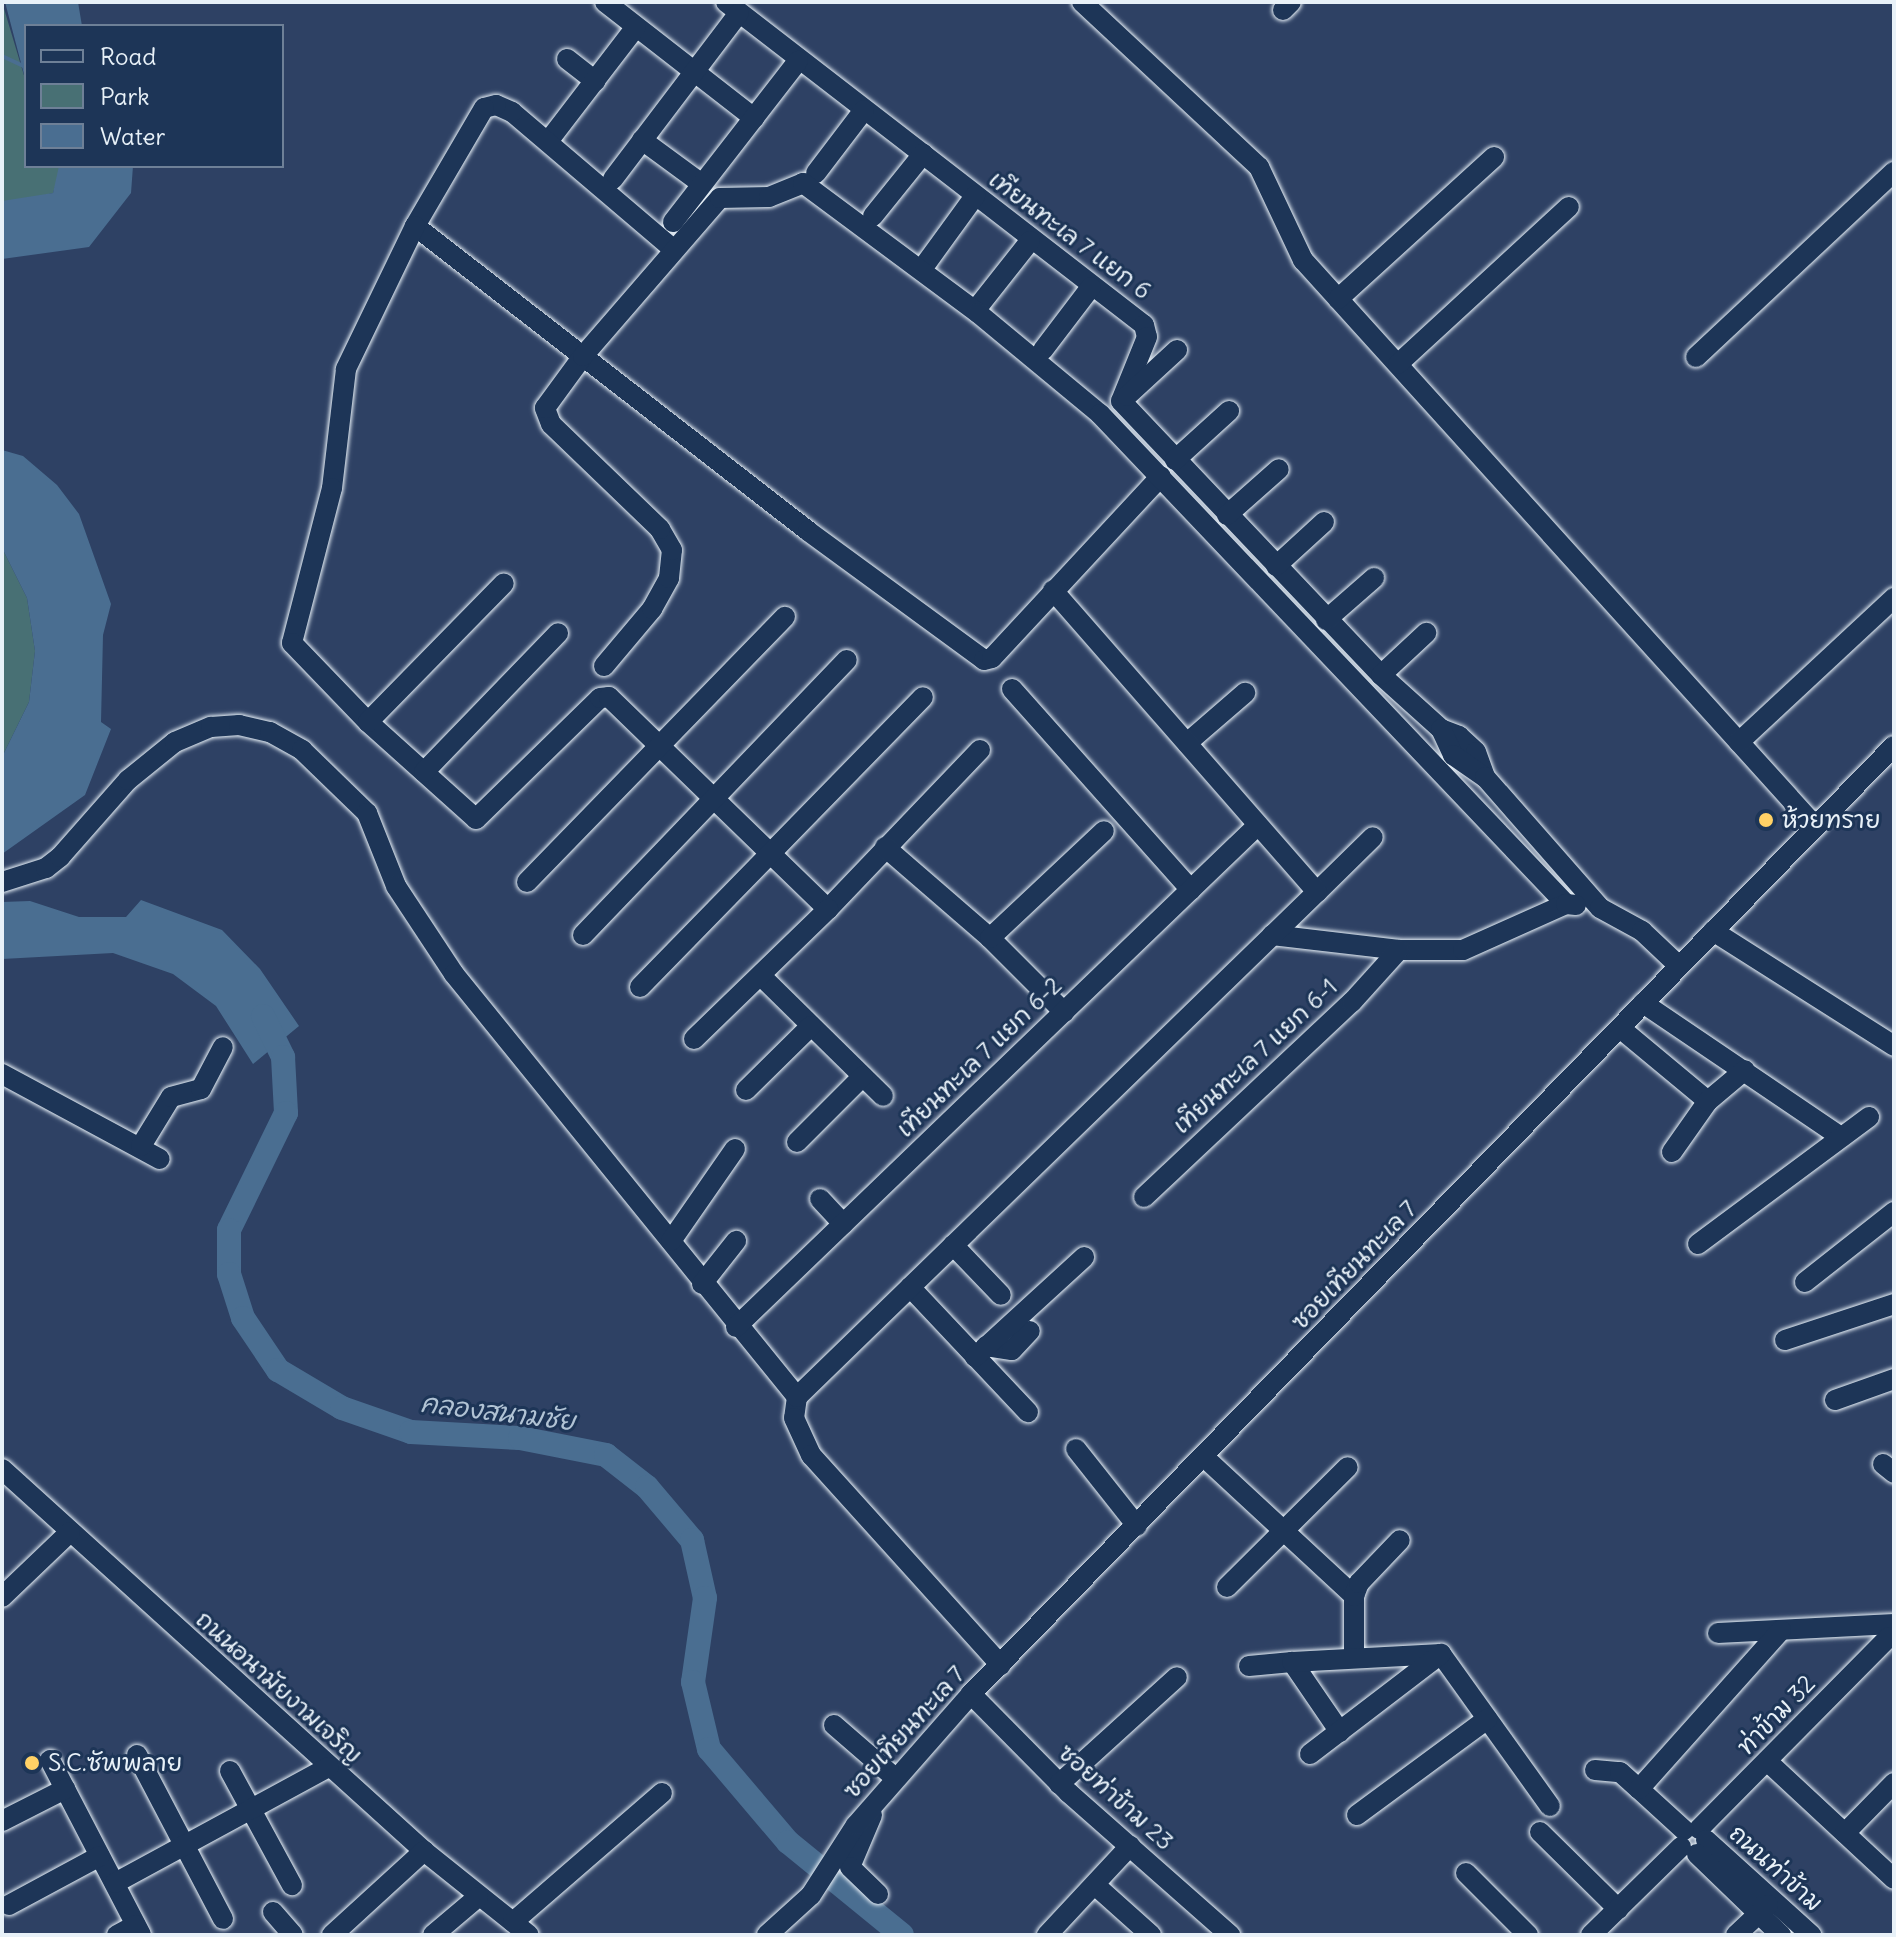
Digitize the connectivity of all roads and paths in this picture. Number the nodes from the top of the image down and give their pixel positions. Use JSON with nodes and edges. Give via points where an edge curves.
{"nodes":[{"id":1,"x":605,"y":2,"type":"edge"},
{"id":2,"x":1082,"y":2,"type":"edge"},
{"id":3,"x":732,"y":7,"type":"edge"},
{"id":4,"x":636,"y":27,"type":"junction"},
{"id":5,"x":567,"y":59,"type":"dead end"},
{"id":6,"x":798,"y":61,"type":"junction"},
{"id":7,"x":693,"y":73,"type":"junction"},
{"id":8,"x":595,"y":81,"type":"junction"},
{"id":9,"x":864,"y":110,"type":"junction"},
{"id":10,"x":754,"y":118,"type":"junction"},
{"id":11,"x":553,"y":135,"type":"dead end"},
{"id":12,"x":642,"y":140,"type":"junction"},
{"id":13,"x":923,"y":154,"type":"junction"},
{"id":14,"x":1494,"y":157,"type":"dead end"},
{"id":15,"x":1894,"y":172,"type":"edge"},
{"id":16,"x":816,"y":173,"type":"dead end"},
{"id":17,"x":613,"y":179,"type":"dead end"},
{"id":18,"x":702,"y":184,"type":"junction"},
{"id":19,"x":975,"y":196,"type":"junction"},
{"id":20,"x":1569,"y":207,"type":"dead end"},
{"id":21,"x":873,"y":216,"type":"dead end"},
{"id":22,"x":673,"y":222,"type":"dead end"},
{"id":23,"x":415,"y":226,"type":"junction"},
{"id":24,"x":1030,"y":241,"type":"junction"},
{"id":25,"x":673,"y":249,"type":"junction"},
{"id":26,"x":927,"y":262,"type":"dead end"},
{"id":27,"x":1091,"y":287,"type":"junction"},
{"id":28,"x":1338,"y":299,"type":"junction"},
{"id":29,"x":981,"y":303,"type":"dead end"},
{"id":30,"x":1043,"y":350,"type":"dead end"},
{"id":31,"x":1177,"y":350,"type":"dead end"},
{"id":32,"x":583,"y":356,"type":"junction"},
{"id":33,"x":1696,"y":357,"type":"dead end"},
{"id":34,"x":1398,"y":364,"type":"junction"},
{"id":35,"x":1121,"y":401,"type":"junction"},
{"id":36,"x":1229,"y":411,"type":"dead end"},
{"id":37,"x":1175,"y":460,"type":"junction"},
{"id":38,"x":1279,"y":469,"type":"dead end"},
{"id":39,"x":1161,"y":476,"type":"junction"},
{"id":40,"x":1227,"y":515,"type":"junction"},
{"id":41,"x":1324,"y":522,"type":"dead end"},
{"id":42,"x":1276,"y":566,"type":"junction"},
{"id":43,"x":1374,"y":578,"type":"dead end"},
{"id":44,"x":504,"y":583,"type":"dead end"},
{"id":45,"x":1053,"y":590,"type":"junction"},
{"id":46,"x":1894,"y":598,"type":"edge"},
{"id":47,"x":785,"y":617,"type":"dead end"},
{"id":48,"x":1326,"y":620,"type":"junction"},
{"id":49,"x":558,"y":633,"type":"dead end"},
{"id":50,"x":1426,"y":633,"type":"dead end"},
{"id":51,"x":847,"y":660,"type":"dead end"},
{"id":52,"x":604,"y":666,"type":"dead end"},
{"id":53,"x":1381,"y":675,"type":"junction"},
{"id":54,"x":1012,"y":689,"type":"dead end"},
{"id":55,"x":1245,"y":693,"type":"dead end"},
{"id":56,"x":923,"y":697,"type":"dead end"},
{"id":57,"x":368,"y":722,"type":"junction"},
{"id":58,"x":1739,"y":742,"type":"junction"},
{"id":59,"x":1187,"y":743,"type":"junction"},
{"id":60,"x":661,"y":746,"type":"junction"},
{"id":61,"x":1894,"y":746,"type":"edge"},
{"id":62,"x":980,"y":750,"type":"dead end"},
{"id":63,"x":424,"y":772,"type":"junction"},
{"id":64,"x":714,"y":798,"type":"junction"},
{"id":65,"x":1258,"y":825,"type":"junction"},
{"id":66,"x":1815,"y":826,"type":"junction"},
{"id":67,"x":1104,"y":831,"type":"dead end"},
{"id":68,"x":1373,"y":837,"type":"dead end"},
{"id":69,"x":885,"y":847,"type":"junction"},
{"id":70,"x":771,"y":854,"type":"junction"},
{"id":71,"x":2,"y":882,"type":"edge"},
{"id":72,"x":527,"y":882,"type":"dead end"},
{"id":73,"x":1191,"y":890,"type":"junction"},
{"id":74,"x":1317,"y":892,"type":"junction"},
{"id":75,"x":1566,"y":904,"type":"junction"},
{"id":76,"x":1600,"y":908,"type":"junction"},
{"id":77,"x":828,"y":909,"type":"junction"},
{"id":78,"x":1713,"y":931,"type":"junction"},
{"id":79,"x":583,"y":935,"type":"dead end"},
{"id":80,"x":1272,"y":935,"type":"junction"},
{"id":81,"x":990,"y":938,"type":"junction"},
{"id":82,"x":1399,"y":950,"type":"junction"},
{"id":83,"x":1679,"y":966,"type":"junction"},
{"id":84,"x":761,"y":976,"type":"junction"},
{"id":85,"x":640,"y":987,"type":"dead end"},
{"id":86,"x":1643,"y":1003,"type":"junction"},
{"id":87,"x":1064,"y":1012,"type":"junction"},
{"id":88,"x":811,"y":1026,"type":"junction"},
{"id":89,"x":1620,"y":1028,"type":"junction"},
{"id":90,"x":694,"y":1039,"type":"dead end"},
{"id":91,"x":1894,"y":1046,"type":"edge"},
{"id":92,"x":223,"y":1047,"type":"dead end"},
{"id":93,"x":1745,"y":1070,"type":"junction"},
{"id":94,"x":2,"y":1074,"type":"edge"},
{"id":95,"x":863,"y":1076,"type":"junction"},
{"id":96,"x":746,"y":1090,"type":"dead end"},
{"id":97,"x":883,"y":1096,"type":"dead end"},
{"id":98,"x":1708,"y":1101,"type":"junction"},
{"id":99,"x":1869,"y":1117,"type":"dead end"},
{"id":100,"x":1841,"y":1137,"type":"junction"},
{"id":101,"x":797,"y":1142,"type":"dead end"},
{"id":102,"x":141,"y":1146,"type":"junction"},
{"id":103,"x":735,"y":1149,"type":"dead end"},
{"id":104,"x":1672,"y":1152,"type":"dead end"},
{"id":105,"x":160,"y":1159,"type":"dead end"},
{"id":106,"x":1144,"y":1197,"type":"dead end"},
{"id":107,"x":820,"y":1199,"type":"dead end"},
{"id":108,"x":1894,"y":1212,"type":"edge"},
{"id":109,"x":843,"y":1224,"type":"junction"},
{"id":110,"x":671,"y":1241,"type":"junction"},
{"id":111,"x":736,"y":1241,"type":"dead end"},
{"id":112,"x":1698,"y":1244,"type":"dead end"},
{"id":113,"x":953,"y":1245,"type":"junction"},
{"id":114,"x":1084,"y":1257,"type":"dead end"},
{"id":115,"x":1805,"y":1282,"type":"dead end"},
{"id":116,"x":702,"y":1284,"type":"junction"},
{"id":117,"x":910,"y":1287,"type":"junction"},
{"id":118,"x":1001,"y":1295,"type":"dead end"},
{"id":119,"x":1894,"y":1304,"type":"edge"},
{"id":120,"x":736,"y":1327,"type":"junction"},
{"id":121,"x":1030,"y":1331,"type":"dead end"},
{"id":122,"x":1785,"y":1340,"type":"dead end"},
{"id":123,"x":981,"y":1352,"type":"junction"},
{"id":124,"x":1894,"y":1379,"type":"edge"},
{"id":125,"x":797,"y":1397,"type":"junction"},
{"id":126,"x":1835,"y":1400,"type":"dead end"},
{"id":127,"x":1028,"y":1412,"type":"dead end"},
{"id":128,"x":1076,"y":1449,"type":"dead end"},
{"id":129,"x":1204,"y":1457,"type":"junction"},
{"id":130,"x":1348,"y":1467,"type":"dead end"},
{"id":131,"x":2,"y":1469,"type":"edge"},
{"id":132,"x":1137,"y":1526,"type":"junction"},
{"id":133,"x":1284,"y":1530,"type":"junction"},
{"id":134,"x":70,"y":1532,"type":"junction"},
{"id":135,"x":1400,"y":1540,"type":"dead end"},
{"id":136,"x":1227,"y":1587,"type":"dead end"},
{"id":137,"x":1354,"y":1596,"type":"junction"},
{"id":138,"x":2,"y":1597,"type":"edge"},
{"id":139,"x":1781,"y":1630,"type":"junction"},
{"id":140,"x":1892,"y":1630,"type":"edge"},
{"id":141,"x":1718,"y":1633,"type":"dead end"},
{"id":142,"x":1441,"y":1654,"type":"junction"},
{"id":143,"x":1354,"y":1658,"type":"junction"},
{"id":144,"x":1292,"y":1662,"type":"junction"},
{"id":145,"x":1001,"y":1665,"type":"junction"},
{"id":146,"x":1249,"y":1666,"type":"dead end"},
{"id":147,"x":1177,"y":1677,"type":"dead end"},
{"id":148,"x":971,"y":1694,"type":"junction"},
{"id":149,"x":1487,"y":1719,"type":"junction"},
{"id":150,"x":834,"y":1725,"type":"dead end"},
{"id":151,"x":1340,"y":1732,"type":"junction"},
{"id":152,"x":1310,"y":1754,"type":"dead end"},
{"id":153,"x":137,"y":1755,"type":"dead end"},
{"id":154,"x":50,"y":1760,"type":"dead end"},
{"id":155,"x":1767,"y":1761,"type":"junction"},
{"id":156,"x":329,"y":1767,"type":"junction"},
{"id":157,"x":1595,"y":1770,"type":"dead end"},
{"id":158,"x":230,"y":1771,"type":"dead end"},
{"id":159,"x":894,"y":1777,"type":"junction"},
{"id":160,"x":1894,"y":1783,"type":"edge"},
{"id":161,"x":1059,"y":1784,"type":"junction"},
{"id":162,"x":65,"y":1789,"type":"junction"},
{"id":163,"x":1639,"y":1789,"type":"junction"},
{"id":164,"x":662,"y":1793,"type":"dead end"},
{"id":165,"x":877,"y":1800,"type":"junction"},
{"id":166,"x":1550,"y":1806,"type":"dead end"},
{"id":167,"x":251,"y":1810,"type":"junction"},
{"id":168,"x":1357,"y":1815,"type":"dead end"},
{"id":169,"x":2,"y":1821,"type":"edge"},
{"id":170,"x":1540,"y":1832,"type":"dead end"},
{"id":171,"x":1845,"y":1833,"type":"junction"},
{"id":172,"x":1693,"y":1840,"type":"junction"},
{"id":173,"x":187,"y":1846,"type":"junction"},
{"id":174,"x":1130,"y":1846,"type":"junction"},
{"id":175,"x":424,"y":1851,"type":"junction"},
{"id":176,"x":100,"y":1856,"type":"junction"},
{"id":177,"x":1466,"y":1873,"type":"dead end"},
{"id":178,"x":1894,"y":1879,"type":"edge"},
{"id":179,"x":115,"y":1883,"type":"junction"},
{"id":180,"x":292,"y":1885,"type":"dead end"},
{"id":181,"x":1095,"y":1885,"type":"junction"},
{"id":182,"x":878,"y":1894,"type":"dead end"},
{"id":183,"x":478,"y":1897,"type":"junction"},
{"id":184,"x":1774,"y":1900,"type":"junction"},
{"id":185,"x":9,"y":1905,"type":"dead end"},
{"id":186,"x":1618,"y":1909,"type":"junction"},
{"id":187,"x":273,"y":1912,"type":"dead end"},
{"id":188,"x":1756,"y":1913,"type":"junction"},
{"id":189,"x":223,"y":1919,"type":"dead end"},
{"id":190,"x":521,"y":1929,"type":"edge"},
{"id":191,"x":138,"y":1930,"type":"edge"},
{"id":192,"x":117,"y":1935,"type":"edge"},
{"id":193,"x":293,"y":1935,"type":"edge"},
{"id":194,"x":332,"y":1935,"type":"edge"},
{"id":195,"x":433,"y":1935,"type":"edge"},
{"id":196,"x":767,"y":1935,"type":"edge"},
{"id":197,"x":1047,"y":1935,"type":"edge"},
{"id":198,"x":1151,"y":1935,"type":"edge"},
{"id":199,"x":1230,"y":1935,"type":"edge"},
{"id":200,"x":1528,"y":1935,"type":"edge"},
{"id":201,"x":1591,"y":1935,"type":"edge"},
{"id":202,"x":1736,"y":1935,"type":"edge"},
{"id":203,"x":1781,"y":1935,"type":"edge"},
{"id":204,"x":1811,"y":1935,"type":"edge"}],
"edges":[{"from":1,"to":4,"type":"street"},
{"from":2,"to":28,"type":"street","via":[[1259,167],[1298,252]]},
{"from":3,"to":6,"type":"street","name":"เทียนทะเล 7 แยก 6"},
{"from":3,"to":7,"type":"street"},
{"from":4,"to":7,"type":"street"},
{"from":4,"to":8,"type":"street"},
{"from":5,"to":8,"type":"street"},
{"from":6,"to":9,"type":"street","name":"เทียนทะเล 7 แยก 6"},
{"from":6,"to":10,"type":"street"},
{"from":7,"to":10,"type":"street"},
{"from":7,"to":12,"type":"street"},
{"from":8,"to":11,"type":"street"},
{"from":9,"to":13,"type":"street","name":"เทียนทะเล 7 แยก 6"},
{"from":9,"to":16,"type":"street"},
{"from":10,"to":18,"type":"street"},
{"from":12,"to":17,"type":"street"},
{"from":12,"to":18,"type":"street"},
{"from":13,"to":19,"type":"street","name":"เทียนทะเล 7 แยก 6"},
{"from":13,"to":21,"type":"street"},
{"from":14,"to":28,"type":"street"},
{"from":15,"to":33,"type":"street"},
{"from":18,"to":22,"type":"street"},
{"from":19,"to":24,"type":"street","name":"เทียนทะเล 7 แยก 6"},
{"from":19,"to":26,"type":"street"},
{"from":20,"to":34,"type":"street"},
{"from":23,"to":25,"type":"street","via":[[464,135],[484,108],[496,105],[512,112]]},
{"from":23,"to":32,"type":"street"},
{"from":23,"to":57,"type":"street","via":[[346,369],[332,488],[291,637]]},
{"from":24,"to":27,"type":"street","name":"เทียนทะเล 7 แยก 6"},
{"from":24,"to":29,"type":"street"},
{"from":25,"to":32,"type":"street"},
{"from":25,"to":39,"type":"street","via":[[727,195],[769,197],[806,183],[1046,367]]},
{"from":27,"to":30,"type":"street"},
{"from":27,"to":35,"type":"street","name":"เทียนทะเล 7 แยก 6","via":[[1148,330]]},
{"from":28,"to":34,"type":"street"},
{"from":31,"to":35,"type":"street"},
{"from":32,"to":45,"type":"street","via":[[980,658],[992,658]]},
{"from":32,"to":52,"type":"street","via":[[545,415],[660,529],[673,559],[652,609]]},
{"from":34,"to":58,"type":"street"},
{"from":35,"to":37,"type":"street"},
{"from":36,"to":37,"type":"street"},
{"from":37,"to":40,"type":"street"},
{"from":38,"to":40,"type":"street"},
{"from":39,"to":45,"type":"street"},
{"from":39,"to":75,"type":"street"},
{"from":40,"to":42,"type":"street"},
{"from":41,"to":42,"type":"street"},
{"from":42,"to":48,"type":"street"},
{"from":43,"to":48,"type":"street"},
{"from":44,"to":57,"type":"street"},
{"from":45,"to":59,"type":"street"},
{"from":46,"to":58,"type":"street"},
{"from":47,"to":60,"type":"street"},
{"from":48,"to":53,"type":"street"},
{"from":49,"to":63,"type":"street"},
{"from":50,"to":53,"type":"street"},
{"from":51,"to":64,"type":"street"},
{"from":53,"to":76,"type":"street","via":[[1441,729],[1459,736],[1476,752],[1485,777]]},
{"from":54,"to":73,"type":"street"},
{"from":55,"to":59,"type":"street"},
{"from":56,"to":70,"type":"street"},
{"from":57,"to":63,"type":"street"},
{"from":58,"to":66,"type":"street"},
{"from":59,"to":65,"type":"street"},
{"from":60,"to":63,"type":"street","via":[[607,696],[479,819]]},
{"from":60,"to":64,"type":"street"},
{"from":60,"to":72,"type":"street"},
{"from":61,"to":66,"type":"street","name":"ซอยเทียนทะเล 7"},
{"from":62,"to":69,"type":"street"},
{"from":64,"to":70,"type":"street"},
{"from":64,"to":79,"type":"street"},
{"from":65,"to":73,"type":"street","name":"เทียนทะเล 7 แยก 6-2"},
{"from":65,"to":74,"type":"street"},
{"from":66,"to":78,"type":"street","name":"ซอยเทียนทะเล 7"},
{"from":67,"to":81,"type":"street"},
{"from":68,"to":74,"type":"street"},
{"from":69,"to":77,"type":"street"},
{"from":69,"to":81,"type":"street"},
{"from":70,"to":77,"type":"street"},
{"from":70,"to":85,"type":"street"},
{"from":71,"to":110,"type":"street","via":[[46,868],[60,857],[128,780],[175,742],[211,727],[239,725],[270,732],[302,750],[367,813],[396,886],[440,955]]},
{"from":73,"to":87,"type":"street","name":"เทียนทะเล 7 แยก 6-2"},
{"from":74,"to":80,"type":"street"},
{"from":75,"to":76,"type":"street"},
{"from":75,"to":82,"type":"street","via":[[1463,950]]},
{"from":76,"to":83,"type":"street","via":[[1642,931]]},
{"from":77,"to":84,"type":"street"},
{"from":78,"to":83,"type":"street","name":"ซอยเทียนทะเล 7"},
{"from":78,"to":91,"type":"street"},
{"from":80,"to":82,"type":"street"},
{"from":80,"to":113,"type":"street"},
{"from":81,"to":87,"type":"street"},
{"from":82,"to":106,"type":"street","name":"เทียนทะเล 7 แยก 6-1","via":[[1352,1002]]},
{"from":83,"to":86,"type":"street","name":"ซอยเทียนทะเล 7"},
{"from":84,"to":88,"type":"street"},
{"from":84,"to":90,"type":"street"},
{"from":86,"to":89,"type":"street","name":"ซอยเทียนทะเล 7"},
{"from":86,"to":93,"type":"street"},
{"from":87,"to":109,"type":"street","name":"เทียนทะเล 7 แยก 6-2"},
{"from":88,"to":95,"type":"street"},
{"from":88,"to":96,"type":"street"},
{"from":89,"to":98,"type":"street"},
{"from":89,"to":129,"type":"street","name":"ซอยเทียนทะเล 7"},
{"from":92,"to":102,"type":"street","via":[[201,1089],[171,1097]]},
{"from":93,"to":98,"type":"street"},
{"from":93,"to":100,"type":"street"},
{"from":94,"to":102,"type":"street"},
{"from":95,"to":97,"type":"street"},
{"from":95,"to":101,"type":"street"},
{"from":98,"to":104,"type":"street"},
{"from":99,"to":100,"type":"street"},
{"from":100,"to":112,"type":"street"},
{"from":102,"to":105,"type":"street"},
{"from":103,"to":110,"type":"street"},
{"from":107,"to":109,"type":"street"},
{"from":108,"to":115,"type":"street"},
{"from":109,"to":120,"type":"street","name":"เทียนทะเล 7 แยก 6-2"},
{"from":110,"to":116,"type":"street"},
{"from":111,"to":116,"type":"street"},
{"from":113,"to":117,"type":"street"},
{"from":113,"to":118,"type":"street"},
{"from":114,"to":123,"type":"street"},
{"from":116,"to":120,"type":"street"},
{"from":117,"to":123,"type":"street"},
{"from":117,"to":125,"type":"street"},
{"from":119,"to":122,"type":"street"},
{"from":120,"to":125,"type":"street"},
{"from":121,"to":123,"type":"street","via":[[1012,1350]]},
{"from":123,"to":127,"type":"street"},
{"from":124,"to":126,"type":"street"},
{"from":125,"to":145,"type":"street","via":[[794,1418],[811,1455]]},
{"from":128,"to":132,"type":"street"},
{"from":129,"to":132,"type":"street","name":"ซอยเทียนทะเล 7"},
{"from":129,"to":133,"type":"street"},
{"from":130,"to":133,"type":"street"},
{"from":131,"to":134,"type":"street","name":"ถนนอนามัยงามเจริญ"},
{"from":132,"to":145,"type":"street","name":"ซอยเทียนทะเล 7"},
{"from":133,"to":136,"type":"street"},
{"from":133,"to":137,"type":"street"},
{"from":134,"to":138,"type":"street"},
{"from":134,"to":156,"type":"street","name":"ถนนอนามัยงามเจริญ"},
{"from":135,"to":137,"type":"street","via":[[1367,1572]]},
{"from":137,"to":143,"type":"street"},
{"from":139,"to":140,"type":"street"},
{"from":139,"to":141,"type":"street"},
{"from":139,"to":163,"type":"street"},
{"from":140,"to":155,"type":"street","name":"ท่าข้าม 32"},
{"from":142,"to":143,"type":"street"},
{"from":142,"to":149,"type":"street"},
{"from":142,"to":151,"type":"street"},
{"from":143,"to":144,"type":"street"},
{"from":144,"to":146,"type":"street"},
{"from":144,"to":151,"type":"street"},
{"from":145,"to":148,"type":"street","name":"ซอยเทียนทะเล 7"},
{"from":147,"to":161,"type":"street"},
{"from":148,"to":159,"type":"street","name":"ซอยเทียนทะเล 7"},
{"from":148,"to":161,"type":"street","name":"ซอยท่าข้าม 23"},
{"from":149,"to":166,"type":"street"},
{"from":149,"to":168,"type":"street"},
{"from":150,"to":159,"type":"street"},
{"from":151,"to":152,"type":"street"},
{"from":153,"to":173,"type":"street"},
{"from":154,"to":162,"type":"street"},
{"from":155,"to":171,"type":"street"},
{"from":155,"to":172,"type":"street","name":"ท่าข้าม 32"},
{"from":156,"to":167,"type":"street"},
{"from":156,"to":175,"type":"street","name":"ถนนอนามัยงามเจริญ"},
{"from":157,"to":163,"type":"street","via":[[1620,1772]]},
{"from":158,"to":167,"type":"street"},
{"from":159,"to":165,"type":"street","name":"ซอยเทียนทะเล 7"},
{"from":160,"to":171,"type":"street"},
{"from":161,"to":174,"type":"street","name":"ซอยท่าข้าม 23"},
{"from":162,"to":169,"type":"street"},
{"from":162,"to":176,"type":"street"},
{"from":163,"to":172,"type":"street"},
{"from":164,"to":190,"type":"street"},
{"from":165,"to":182,"type":"street","via":[[850,1867]]},
{"from":165,"to":196,"type":"street","name":"ซอยเทียนทะเล 7","via":[[821,1882]]},
{"from":167,"to":173,"type":"street"},
{"from":167,"to":180,"type":"street"},
{"from":170,"to":186,"type":"street"},
{"from":171,"to":178,"type":"street"},
{"from":172,"to":184,"type":"street","name":"ถนนท่าข้าม"},
{"from":172,"to":186,"type":"street","name":"ท่าข้าม 32"},
{"from":172,"to":188,"type":"street","name":"ถนนท่าข้าม"},
{"from":173,"to":179,"type":"street"},
{"from":173,"to":189,"type":"street"},
{"from":174,"to":181,"type":"street"},
{"from":174,"to":199,"type":"street","name":"ซอยท่าข้าม 23"},
{"from":175,"to":183,"type":"street","name":"ถนนอนามัยงามเจริญ"},
{"from":175,"to":194,"type":"street"},
{"from":176,"to":179,"type":"street"},
{"from":176,"to":185,"type":"street"},
{"from":177,"to":200,"type":"street"},
{"from":179,"to":191,"type":"street"},
{"from":181,"to":197,"type":"street"},
{"from":181,"to":198,"type":"street"},
{"from":183,"to":190,"type":"street","name":"ถนนอนามัยงามเจริญ"},
{"from":183,"to":195,"type":"street"},
{"from":184,"to":188,"type":"street"},
{"from":184,"to":204,"type":"street","name":"ถนนท่าข้าม"},
{"from":186,"to":201,"type":"street","name":"ท่าข้าม 32"},
{"from":187,"to":193,"type":"street"},
{"from":188,"to":202,"type":"street"},
{"from":188,"to":203,"type":"street","name":"ถนนท่าข้าม"},
{"from":191,"to":192,"type":"street"}]}
